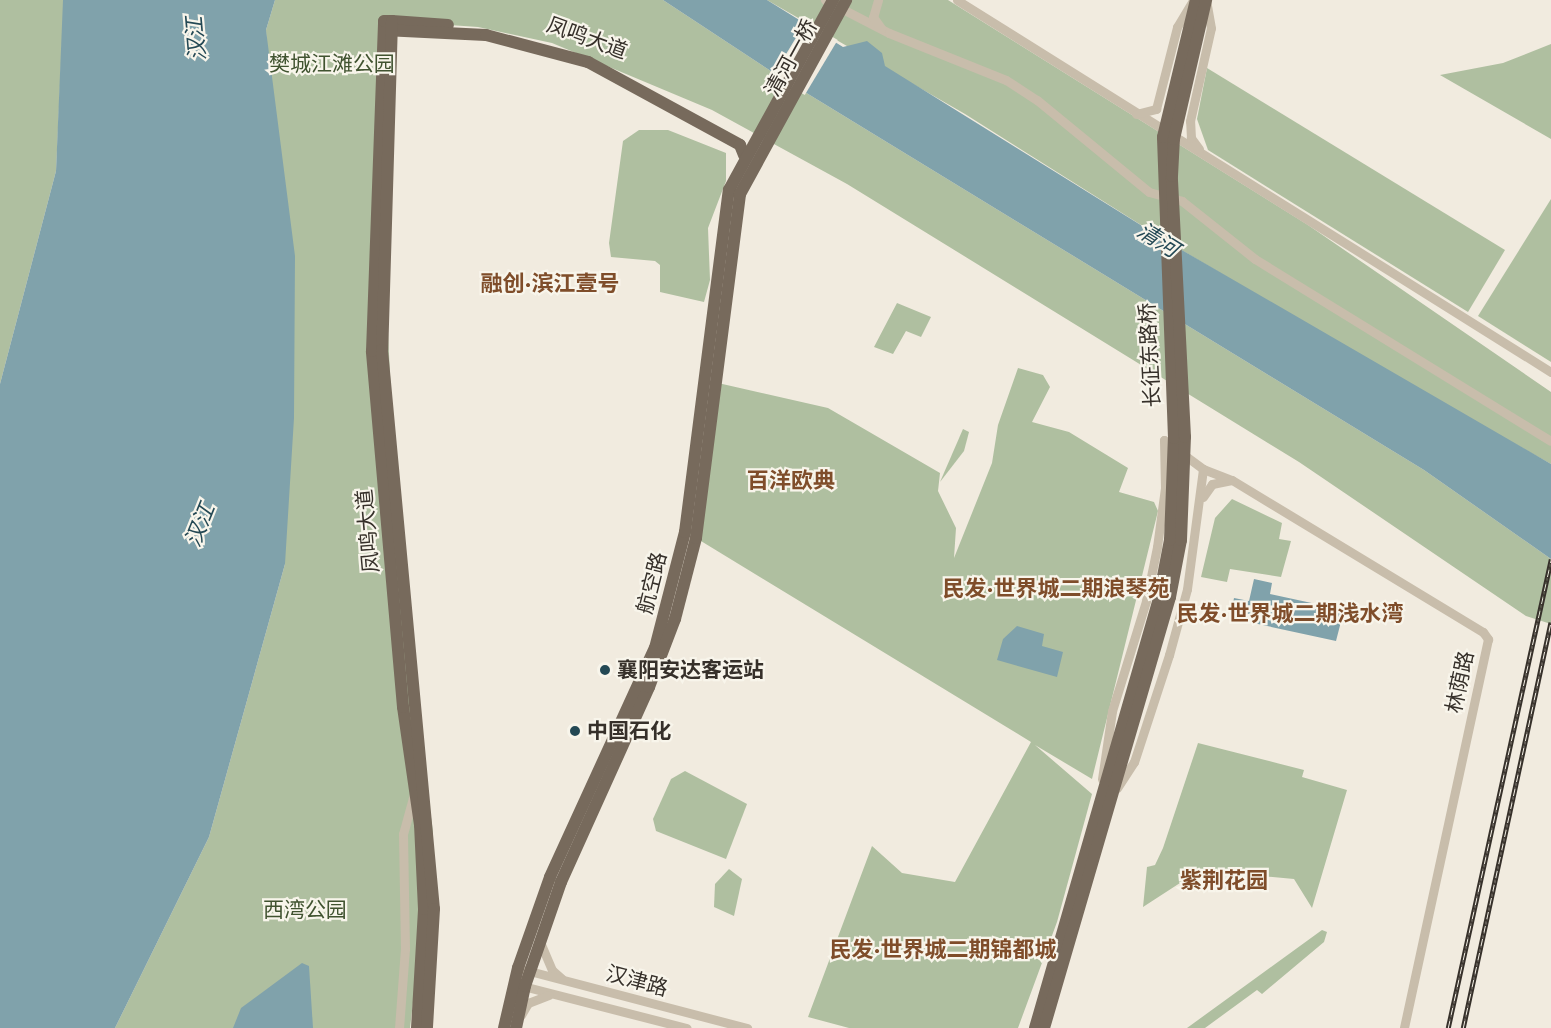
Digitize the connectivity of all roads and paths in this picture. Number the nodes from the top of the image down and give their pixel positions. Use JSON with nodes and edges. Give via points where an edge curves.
{"nodes":[{"id":1,"x":825,"y":0,"type":"edge"},
{"id":2,"x":833,"y":0,"type":"edge"},
{"id":3,"x":846,"y":0,"type":"edge"},
{"id":4,"x":878,"y":0,"type":"edge"},
{"id":5,"x":957,"y":0,"type":"edge"},
{"id":6,"x":1200,"y":0,"type":"edge"},
{"id":7,"x":388,"y":27,"type":"junction"},
{"id":8,"x":883,"y":30,"type":"junction"},
{"id":9,"x":1156,"y":109,"type":"junction"},
{"id":10,"x":1134,"y":114,"type":"junction"},
{"id":11,"x":1190,"y":120,"type":"junction"},
{"id":12,"x":1152,"y":124,"type":"junction"},
{"id":13,"x":765,"y":132,"type":"junction"},
{"id":14,"x":753,"y":140,"type":"junction"},
{"id":15,"x":1184,"y":143,"type":"junction"},
{"id":16,"x":744,"y":154,"type":"junction"},
{"id":17,"x":1204,"y":156,"type":"junction"},
{"id":18,"x":737,"y":186,"type":"junction"},
{"id":19,"x":1551,"y":372,"type":"edge"},
{"id":20,"x":1551,"y":441,"type":"edge"},
{"id":21,"x":1203,"y":469,"type":"junction"},
{"id":22,"x":1232,"y":480,"type":"junction"},
{"id":23,"x":1200,"y":507,"type":"junction"},
{"id":24,"x":1139,"y":686,"type":"junction"},
{"id":25,"x":1101,"y":787,"type":"junction"},
{"id":26,"x":415,"y":792,"type":"junction"},
{"id":27,"x":1109,"y":800,"type":"junction"},
{"id":28,"x":540,"y":941,"type":"junction"},
{"id":29,"x":524,"y":970,"type":"junction"},
{"id":30,"x":564,"y":980,"type":"junction"},
{"id":31,"x":519,"y":985,"type":"junction"},
{"id":32,"x":557,"y":994,"type":"junction"},
{"id":33,"x":517,"y":1024,"type":"edge"},
{"id":34,"x":399,"y":1028,"type":"edge"},
{"id":35,"x":417,"y":1028,"type":"edge"},
{"id":36,"x":427,"y":1028,"type":"edge"},
{"id":37,"x":504,"y":1028,"type":"edge"},
{"id":38,"x":687,"y":1028,"type":"edge"},
{"id":39,"x":747,"y":1028,"type":"edge"},
{"id":40,"x":1035,"y":1028,"type":"edge"},
{"id":41,"x":1044,"y":1028,"type":"edge"},
{"id":42,"x":1404,"y":1028,"type":"edge"}],
"edges":[{"from":1,"to":8,"type":"street"},
{"from":2,"to":13,"type":"main road","name":"清河一桥"},
{"from":3,"to":13,"type":"main road","name":"清河一桥"},
{"from":4,"to":8,"type":"street","via":[[873,17]]},
{"from":5,"to":10,"type":"street"},
{"from":6,"to":9,"type":"street","via":[[1177,27]]},
{"from":6,"to":11,"type":"street","via":[[1211,28]]},
{"from":6,"to":24,"type":"main road","name":"长征东路桥","via":[[1163,137],[1161,177],[1174,500],[1159,597]]},
{"from":7,"to":14,"type":"main road","name":"凤鸣大道","via":[[478,27],[552,43],[629,74],[742,140]]},
{"from":7,"to":16,"type":"main road","name":"凤鸣大道","via":[[486,35],[588,62],[740,145]]},
{"from":7,"to":26,"type":"main road","name":"凤鸣大道","via":[[372,351]]},
{"from":7,"to":36,"type":"main road","name":"凤鸣大道","via":[[382,350],[434,909]]},
{"from":8,"to":20,"type":"street","via":[[1006,80],[1037,100],[1149,192],[1182,201],[1255,259]]},
{"from":9,"to":10,"type":"street"},
{"from":9,"to":12,"type":"street"},
{"from":10,"to":12,"type":"street"},
{"from":11,"to":15,"type":"street"},
{"from":11,"to":17,"type":"street","via":[[1191,138]]},
{"from":12,"to":15,"type":"street"},
{"from":13,"to":14,"type":"main road","name":"航空路"},
{"from":13,"to":18,"type":"main road","name":"航空路"},
{"from":14,"to":16,"type":"main road","name":"航空路"},
{"from":15,"to":17,"type":"street"},
{"from":16,"to":18,"type":"main road","name":"航空路"},
{"from":17,"to":19,"type":"street"},
{"from":18,"to":28,"type":"main road","name":"航空路","via":[[696,538],[675,619],[649,687],[561,882]]},
{"from":18,"to":29,"type":"main road","name":"航空路","via":[[684,532],[656,648],[550,878]]},
{"from":21,"to":22,"type":"street"},
{"from":21,"to":23,"type":"street"},
{"from":21,"to":25,"type":"street","via":[[1164,440],[1164,488],[1156,547],[1146,601],[1112,711]]},
{"from":22,"to":23,"type":"street","via":[[1212,484]]},
{"from":22,"to":42,"type":"street","name":"林荫路","via":[[1474,626],[1488,639]]},
{"from":23,"to":27,"type":"street","via":[[1187,589],[1169,655],[1134,762]]},
{"from":24,"to":25,"type":"main road"},
{"from":24,"to":27,"type":"main road"},
{"from":25,"to":40,"type":"main road"},
{"from":26,"to":34,"type":"street","via":[[403,834],[405,948]]},
{"from":26,"to":35,"type":"main road","name":"凤鸣大道","via":[[424,909]]},
{"from":27,"to":41,"type":"main road"},
{"from":28,"to":29,"type":"main road","name":"航空路"},
{"from":28,"to":30,"type":"street","via":[[552,970]]},
{"from":29,"to":30,"type":"street","name":"汉津路"},
{"from":29,"to":31,"type":"main road","name":"航空路"},
{"from":30,"to":39,"type":"street","name":"汉津路"},
{"from":31,"to":32,"type":"street","name":"汉津路"},
{"from":31,"to":33,"type":"main road","name":"航空路"},
{"from":31,"to":37,"type":"main road","name":"航空路"},
{"from":32,"to":33,"type":"street","via":[[538,996]]},
{"from":32,"to":38,"type":"street","name":"汉津路"}]}
